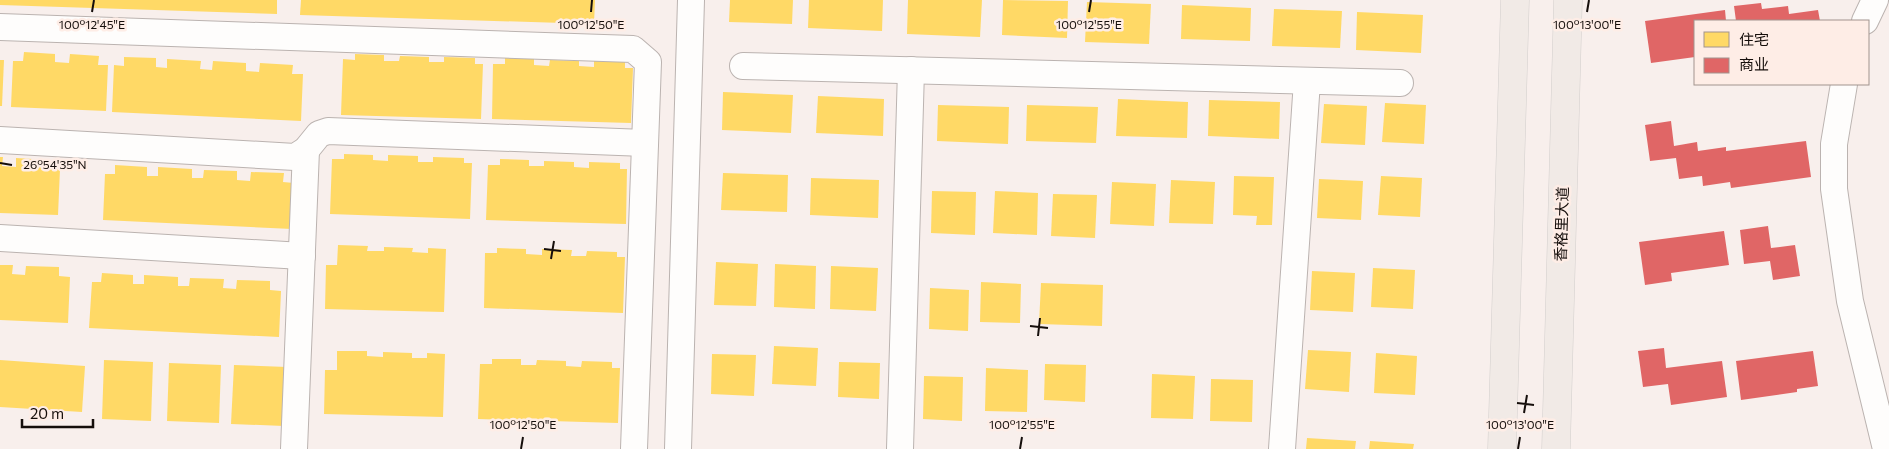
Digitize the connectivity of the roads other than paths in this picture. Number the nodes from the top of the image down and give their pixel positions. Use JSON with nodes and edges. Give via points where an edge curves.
{"nodes":[{"id":1,"x":691,"y":0,"type":"edge"},
{"id":2,"x":1515,"y":0,"type":"edge"},
{"id":3,"x":1568,"y":0,"type":"edge"},
{"id":4,"x":1875,"y":0,"type":"edge"},
{"id":5,"x":1865,"y":20,"type":"edge"},
{"id":6,"x":0,"y":27,"type":"edge"},
{"id":7,"x":743,"y":66,"type":"dead end"},
{"id":8,"x":911,"y":70,"type":"junction"},
{"id":9,"x":1308,"y":81,"type":"junction"},
{"id":10,"x":1400,"y":83,"type":"dead end"},
{"id":11,"x":1844,"y":85,"type":"edge"},
{"id":12,"x":0,"y":140,"type":"edge"},
{"id":13,"x":645,"y":143,"type":"junction"},
{"id":14,"x":306,"y":150,"type":"junction"},
{"id":15,"x":0,"y":238,"type":"edge"},
{"id":16,"x":302,"y":256,"type":"junction"},
{"id":17,"x":294,"y":449,"type":"edge"},
{"id":18,"x":634,"y":449,"type":"edge"},
{"id":19,"x":678,"y":449,"type":"edge"},
{"id":20,"x":900,"y":449,"type":"edge"},
{"id":21,"x":1282,"y":449,"type":"edge"},
{"id":22,"x":1502,"y":449,"type":"edge"},
{"id":23,"x":1556,"y":449,"type":"edge"},
{"id":24,"x":1886,"y":449,"type":"edge"}],
"edges":[{"from":1,"to":19,"type":"street"},
{"from":2,"to":22,"type":"main road"},
{"from":3,"to":23,"type":"main road","name":"香格里大道"},
{"from":4,"to":5,"type":"street"},
{"from":6,"to":13,"type":"street","via":[[632,49],[648,62]]},
{"from":7,"to":8,"type":"street"},
{"from":8,"to":9,"type":"street"},
{"from":8,"to":20,"type":"street"},
{"from":9,"to":10,"type":"street"},
{"from":9,"to":21,"type":"street"},
{"from":11,"to":24,"type":"street","via":[[1834,144],[1834,189],[1850,301]]},
{"from":12,"to":14,"type":"street","via":[[294,157]]},
{"from":13,"to":14,"type":"street","via":[[328,130],[319,134]]},
{"from":13,"to":18,"type":"street"},
{"from":14,"to":16,"type":"street"},
{"from":15,"to":16,"type":"street"},
{"from":16,"to":17,"type":"street"}]}
